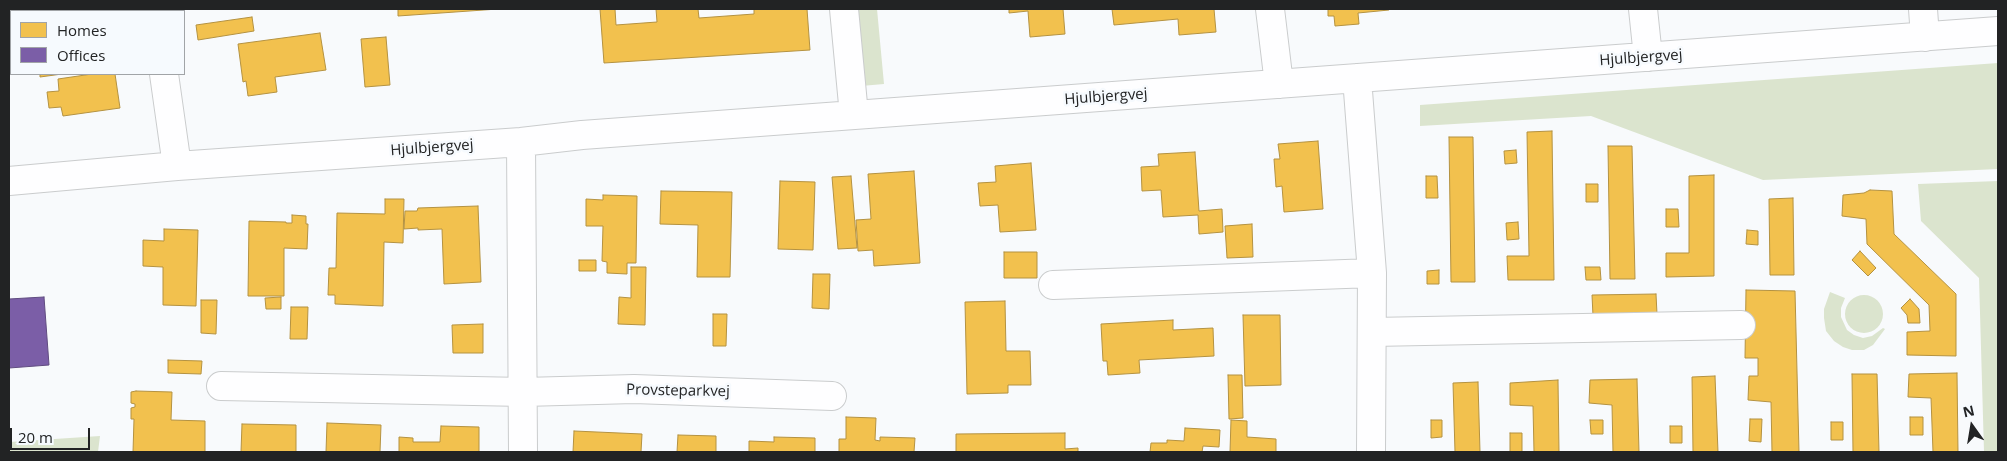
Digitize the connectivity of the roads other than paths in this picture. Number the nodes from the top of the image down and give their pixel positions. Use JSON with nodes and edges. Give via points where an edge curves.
{"nodes":[{"id":1,"x":844,"y":9,"type":"edge"},
{"id":2,"x":1270,"y":9,"type":"edge"},
{"id":3,"x":1643,"y":9,"type":"edge"},
{"id":4,"x":1923,"y":9,"type":"edge"},
{"id":5,"x":1998,"y":31,"type":"edge"},
{"id":6,"x":1925,"y":37,"type":"junction"},
{"id":7,"x":1648,"y":57,"type":"junction"},
{"id":8,"x":164,"y":75,"type":"edge"},
{"id":9,"x":1357,"y":78,"type":"junction"},
{"id":10,"x":1280,"y":84,"type":"junction"},
{"id":11,"x":854,"y":116,"type":"junction"},
{"id":12,"x":521,"y":142,"type":"junction"},
{"id":13,"x":176,"y":166,"type":"junction"},
{"id":14,"x":9,"y":181,"type":"edge"},
{"id":15,"x":1372,"y":273,"type":"junction"},
{"id":16,"x":1053,"y":286,"type":"dead end"},
{"id":17,"x":1740,"y":325,"type":"dead end"},
{"id":18,"x":1372,"y":332,"type":"junction"},
{"id":19,"x":221,"y":386,"type":"dead end"},
{"id":20,"x":524,"y":392,"type":"junction"},
{"id":21,"x":832,"y":396,"type":"dead end"},
{"id":22,"x":523,"y":452,"type":"edge"},
{"id":23,"x":1371,"y":452,"type":"edge"}],
"edges":[{"from":1,"to":11,"type":"street"},
{"from":2,"to":10,"type":"street"},
{"from":3,"to":7,"type":"street"},
{"from":4,"to":6,"type":"street"},
{"from":5,"to":6,"type":"street","name":"Hjulbjergvej"},
{"from":6,"to":7,"type":"street","name":"Hjulbjergvej"},
{"from":7,"to":9,"type":"street","name":"Hjulbjergvej"},
{"from":8,"to":13,"type":"street"},
{"from":9,"to":10,"type":"street","name":"Hjulbjergvej"},
{"from":9,"to":15,"type":"street"},
{"from":10,"to":11,"type":"street","name":"Hjulbjergvej"},
{"from":11,"to":12,"type":"street","name":"Hjulbjergvej"},
{"from":12,"to":13,"type":"street","name":"Hjulbjergvej"},
{"from":12,"to":20,"type":"street"},
{"from":13,"to":14,"type":"street","name":"Hjulbjergvej"},
{"from":15,"to":16,"type":"street"},
{"from":15,"to":18,"type":"street"},
{"from":17,"to":18,"type":"street"},
{"from":18,"to":23,"type":"street"},
{"from":19,"to":20,"type":"street","name":"Provsteparkvej"},
{"from":20,"to":21,"type":"street","name":"Provsteparkvej","via":[[634,389]]},
{"from":20,"to":22,"type":"street"}]}
